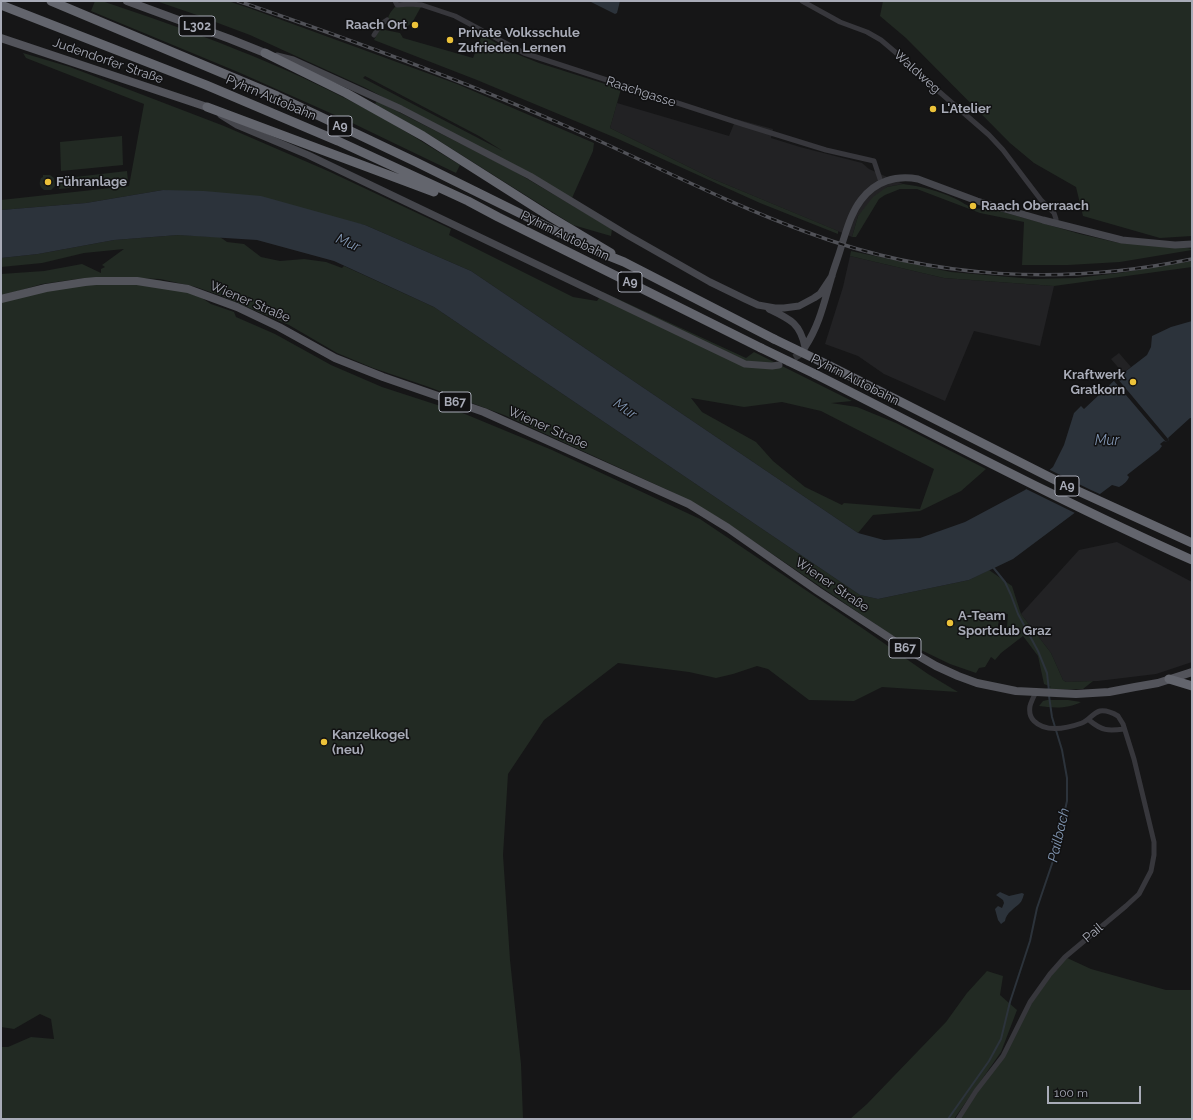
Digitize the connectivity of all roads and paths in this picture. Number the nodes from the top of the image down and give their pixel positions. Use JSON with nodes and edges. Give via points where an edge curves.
{"nodes":[{"id":1,"x":51,"y":1,"type":"edge"},
{"id":2,"x":127,"y":1,"type":"edge"},
{"id":3,"x":395,"y":1,"type":"edge"},
{"id":4,"x":802,"y":1,"type":"edge"},
{"id":5,"x":1,"y":5,"type":"edge"},
{"id":6,"x":387,"y":20,"type":"dead end"},
{"id":7,"x":374,"y":35,"type":"dead end"},
{"id":8,"x":1,"y":38,"type":"edge"},
{"id":9,"x":265,"y":53,"type":"junction"},
{"id":10,"x":207,"y":107,"type":"junction"},
{"id":11,"x":878,"y":184,"type":"junction"},
{"id":12,"x":498,"y":218,"type":"junction"},
{"id":13,"x":1056,"y":224,"type":"junction"},
{"id":14,"x":1192,"y":244,"type":"edge"},
{"id":15,"x":624,"y":262,"type":"junction"},
{"id":16,"x":832,"y":276,"type":"junction"},
{"id":17,"x":1,"y":299,"type":"edge"},
{"id":18,"x":758,"y":305,"type":"junction"},
{"id":19,"x":779,"y":365,"type":"tunnel mouth"},
{"id":20,"x":1165,"y":530,"type":"junction"},
{"id":21,"x":1192,"y":536,"type":"edge"},
{"id":22,"x":1192,"y":543,"type":"edge"},
{"id":23,"x":1192,"y":560,"type":"edge"},
{"id":24,"x":1192,"y":672,"type":"edge"},
{"id":25,"x":1169,"y":679,"type":"junction"},
{"id":26,"x":1192,"y":686,"type":"edge"},
{"id":27,"x":1036,"y":692,"type":"junction"},
{"id":28,"x":1089,"y":720,"type":"junction"},
{"id":29,"x":1124,"y":729,"type":"junction"},
{"id":30,"x":958,"y":1119,"type":"edge"}],
"edges":[{"from":1,"to":15,"type":"highway","name":"Pyhrn Autobahn","number":"A9","via":[[277,96],[594,250]]},
{"from":2,"to":9,"type":"main road","number":"L302"},
{"from":3,"to":11,"type":"street","name":"Raachgasse","via":[[397,5],[422,5],[455,16],[524,54],[826,150],[874,160]]},
{"from":4,"to":13,"type":"street","name":"Waldweg","via":[[840,22],[881,40],[914,68],[1003,150],[1054,213]]},
{"from":5,"to":12,"type":"highway","name":"Pyhrn Autobahn","number":"A9","via":[[206,85],[338,141],[468,201]]},
{"from":6,"to":7,"type":"street"},
{"from":8,"to":10,"type":"main road","name":"Judendorfer Straße"},
{"from":9,"to":15,"type":"highway","via":[[346,93],[423,136]]},
{"from":9,"to":18,"type":"main road","number":"L302","via":[[293,60],[401,109],[530,176],[660,254]]},
{"from":10,"to":12,"type":"highway"},
{"from":10,"to":19,"type":"main road","via":[[237,125],[308,155],[745,364]]},
{"from":11,"to":13,"type":"main road","via":[[900,178],[918,179],[977,201]]},
{"from":11,"to":16,"type":"main road","number":"L302","via":[[856,207]]},
{"from":12,"to":23,"type":"highway","name":"Pyhrn Autobahn","number":"A9","bridge":true},
{"from":13,"to":14,"type":"main road","via":[[1122,240]]},
{"from":15,"to":20,"type":"highway","name":"Pyhrn Autobahn","number":"A9","bridge":true,"via":[[1067,486]]},
{"from":16,"to":18,"type":"main road","number":"L302","via":[[820,294],[799,306],[784,308]]},
{"from":16,"to":18,"type":"main road","number":"L302","via":[[820,317],[805,347],[800,331],[791,320]]},
{"from":17,"to":27,"type":"main road","name":"Wiener Straße","number":"B67","via":[[46,288],[96,281],[137,281],[188,289],[280,326],[335,358],[484,412],[688,504],[728,528],[875,629],[936,666],[976,682],[1016,691]]},
{"from":20,"to":21,"type":"highway"},
{"from":20,"to":22,"type":"highway","name":"Pyhrn Autobahn","number":"A9"},
{"from":24,"to":25,"type":"main road","number":"B67"},
{"from":25,"to":26,"type":"highway"},
{"from":25,"to":27,"type":"main road","name":"Wiener Straße","number":"B67","via":[[1109,692]]},
{"from":27,"to":28,"type":"street","name":"Pail","via":[[1030,706],[1030,716],[1036,723],[1048,728],[1066,727]]},
{"from":28,"to":29,"type":"street","via":[[1106,730]]},
{"from":28,"to":29,"type":"street","name":"Pail","via":[[1101,711],[1113,713],[1118,716]]},
{"from":29,"to":30,"type":"street","name":"Pail","via":[[1154,842],[1151,871],[1139,894],[1064,957],[1050,974],[1030,1002],[1003,1056]]}]}
